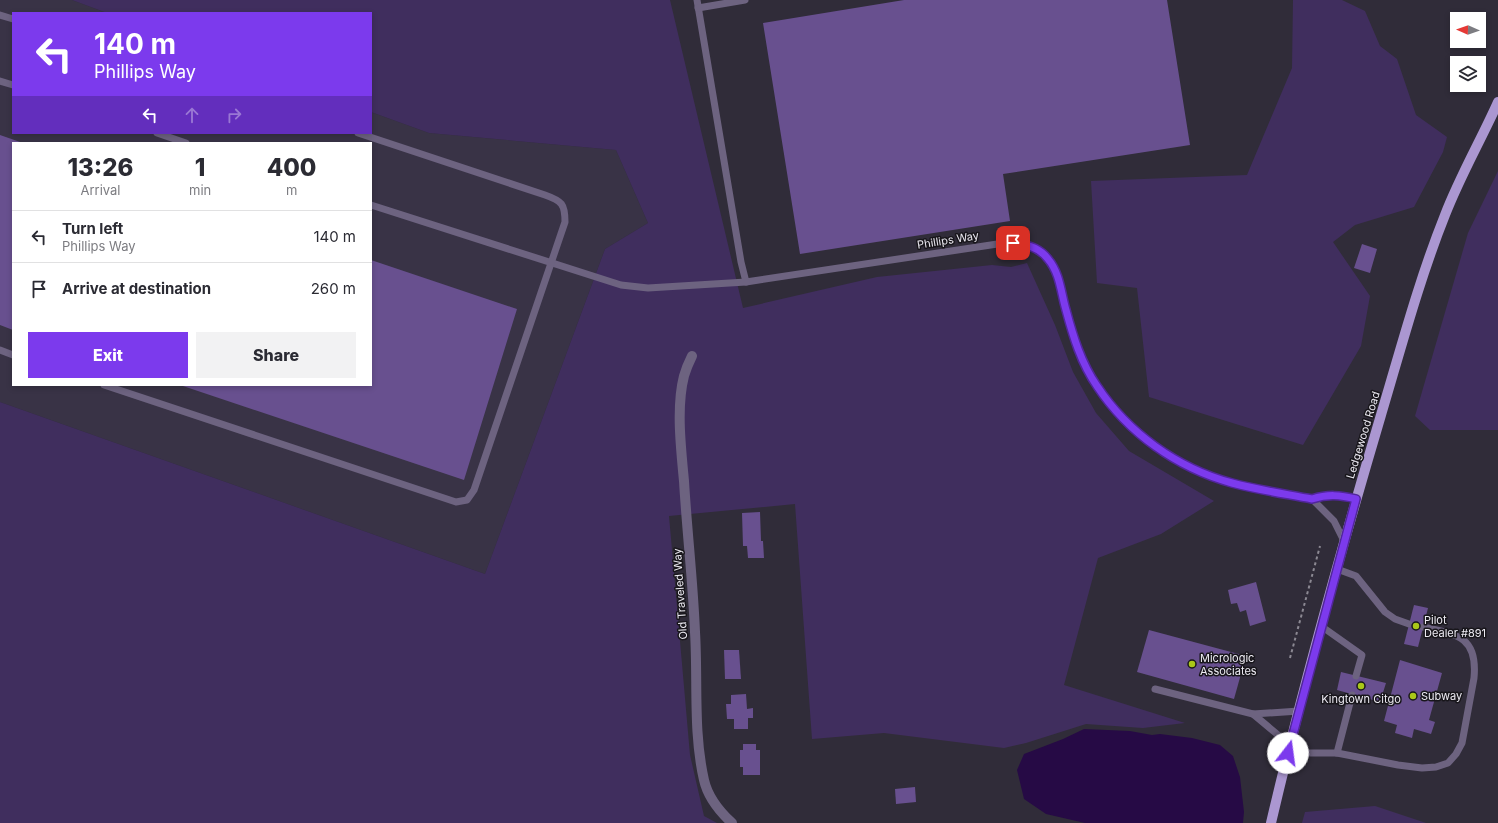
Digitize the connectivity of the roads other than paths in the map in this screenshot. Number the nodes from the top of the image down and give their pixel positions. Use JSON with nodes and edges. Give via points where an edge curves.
{"nodes":[{"id":1,"x":745,"y":0,"type":"edge"},
{"id":2,"x":733,"y":1,"type":"edge"},
{"id":3,"x":697,"y":4,"type":"edge"},
{"id":4,"x":0,"y":15,"type":"edge"},
{"id":5,"x":12,"y":19,"type":"edge"},
{"id":6,"x":0,"y":81,"type":"edge"},
{"id":7,"x":12,"y":85,"type":"edge"},
{"id":8,"x":1498,"y":102,"type":"edge"},
{"id":9,"x":1498,"y":116,"type":"edge"},
{"id":10,"x":1484,"y":133,"type":"junction"},
{"id":11,"x":160,"y":134,"type":"edge"},
{"id":12,"x":361,"y":134,"type":"edge"},
{"id":13,"x":183,"y":142,"type":"edge"},
{"id":14,"x":372,"y":205,"type":"edge"},
{"id":15,"x":551,"y":263,"type":"junction"},
{"id":16,"x":746,"y":282,"type":"junction"},
{"id":17,"x":0,"y":350,"type":"edge"},
{"id":18,"x":12,"y":355,"type":"edge"},
{"id":19,"x":692,"y":356,"type":"dead end"},
{"id":20,"x":107,"y":386,"type":"edge"},
{"id":21,"x":1312,"y":499,"type":"junction"},
{"id":22,"x":1356,"y":499,"type":"junction"},
{"id":23,"x":1344,"y":540,"type":"junction"},
{"id":24,"x":1337,"y":569,"type":"junction"},
{"id":25,"x":1409,"y":624,"type":"dead end"},
{"id":26,"x":1321,"y":626,"type":"junction"},
{"id":27,"x":1423,"y":627,"type":"dead end"},
{"id":28,"x":1356,"y":676,"type":"dead end"},
{"id":29,"x":1155,"y":689,"type":"dead end"},
{"id":30,"x":1352,"y":694,"type":"dead end"},
{"id":31,"x":1299,"y":711,"type":"junction"},
{"id":32,"x":1253,"y":714,"type":"junction"},
{"id":33,"x":1289,"y":749,"type":"junction"},
{"id":34,"x":1337,"y":753,"type":"junction"},
{"id":35,"x":732,"y":823,"type":"edge"},
{"id":36,"x":1271,"y":823,"type":"edge"}],
"edges":[{"from":1,"to":2,"type":"lane"},
{"from":2,"to":3,"type":"lane"},
{"from":3,"to":16,"type":"lane"},
{"from":4,"to":5,"type":"lane"},
{"from":6,"to":7,"type":"lane"},
{"from":8,"to":10,"type":"main road"},
{"from":9,"to":10,"type":"main road"},
{"from":10,"to":22,"type":"main road","name":"Ledgewood Road","via":[[1458,182],[1438,232]]},
{"from":11,"to":13,"type":"lane"},
{"from":12,"to":15,"type":"lane","via":[[559,200],[565,209],[565,222]]},
{"from":14,"to":15,"type":"lane","name":"Phillips Way"},
{"from":15,"to":16,"type":"lane","name":"Phillips Way","via":[[621,285],[648,288]]},
{"from":15,"to":20,"type":"lane","via":[[474,490],[467,500],[456,502]]},
{"from":16,"to":21,"type":"lane","name":"Phillips Way","via":[[1004,243],[1031,246],[1048,258],[1054,268],[1083,362],[1096,385],[1126,422],[1165,453],[1205,473],[1232,483]]},
{"from":17,"to":18,"type":"lane"},
{"from":19,"to":35,"type":"street","name":"Old Traveled Way","via":[[684,376],[680,409],[696,633],[697,726],[704,782],[718,809]]},
{"from":21,"to":22,"type":"lane","name":"Phillips Way","via":[[1335,495]]},
{"from":21,"to":23,"type":"lane","via":[[1334,521]]},
{"from":22,"to":23,"type":"main road","name":"Ledgewood Road"},
{"from":23,"to":24,"type":"main road","name":"Ledgewood Road"},
{"from":24,"to":25,"type":"lane","via":[[1356,576],[1385,612]]},
{"from":24,"to":26,"type":"main road","name":"Ledgewood Road"},
{"from":26,"to":28,"type":"lane","via":[[1362,655]]},
{"from":26,"to":31,"type":"main road","name":"Ledgewood Road"},
{"from":27,"to":34,"type":"lane","via":[[1458,636],[1467,644],[1473,656],[1474,678],[1462,743],[1456,754],[1448,763],[1422,768]]},
{"from":29,"to":32,"type":"lane"},
{"from":30,"to":34,"type":"lane"},
{"from":31,"to":32,"type":"lane"},
{"from":31,"to":33,"type":"main road","name":"Ledgewood Road"},
{"from":32,"to":33,"type":"lane"},
{"from":33,"to":34,"type":"lane"},
{"from":33,"to":36,"type":"main road","name":"Ledgewood Road"}]}
